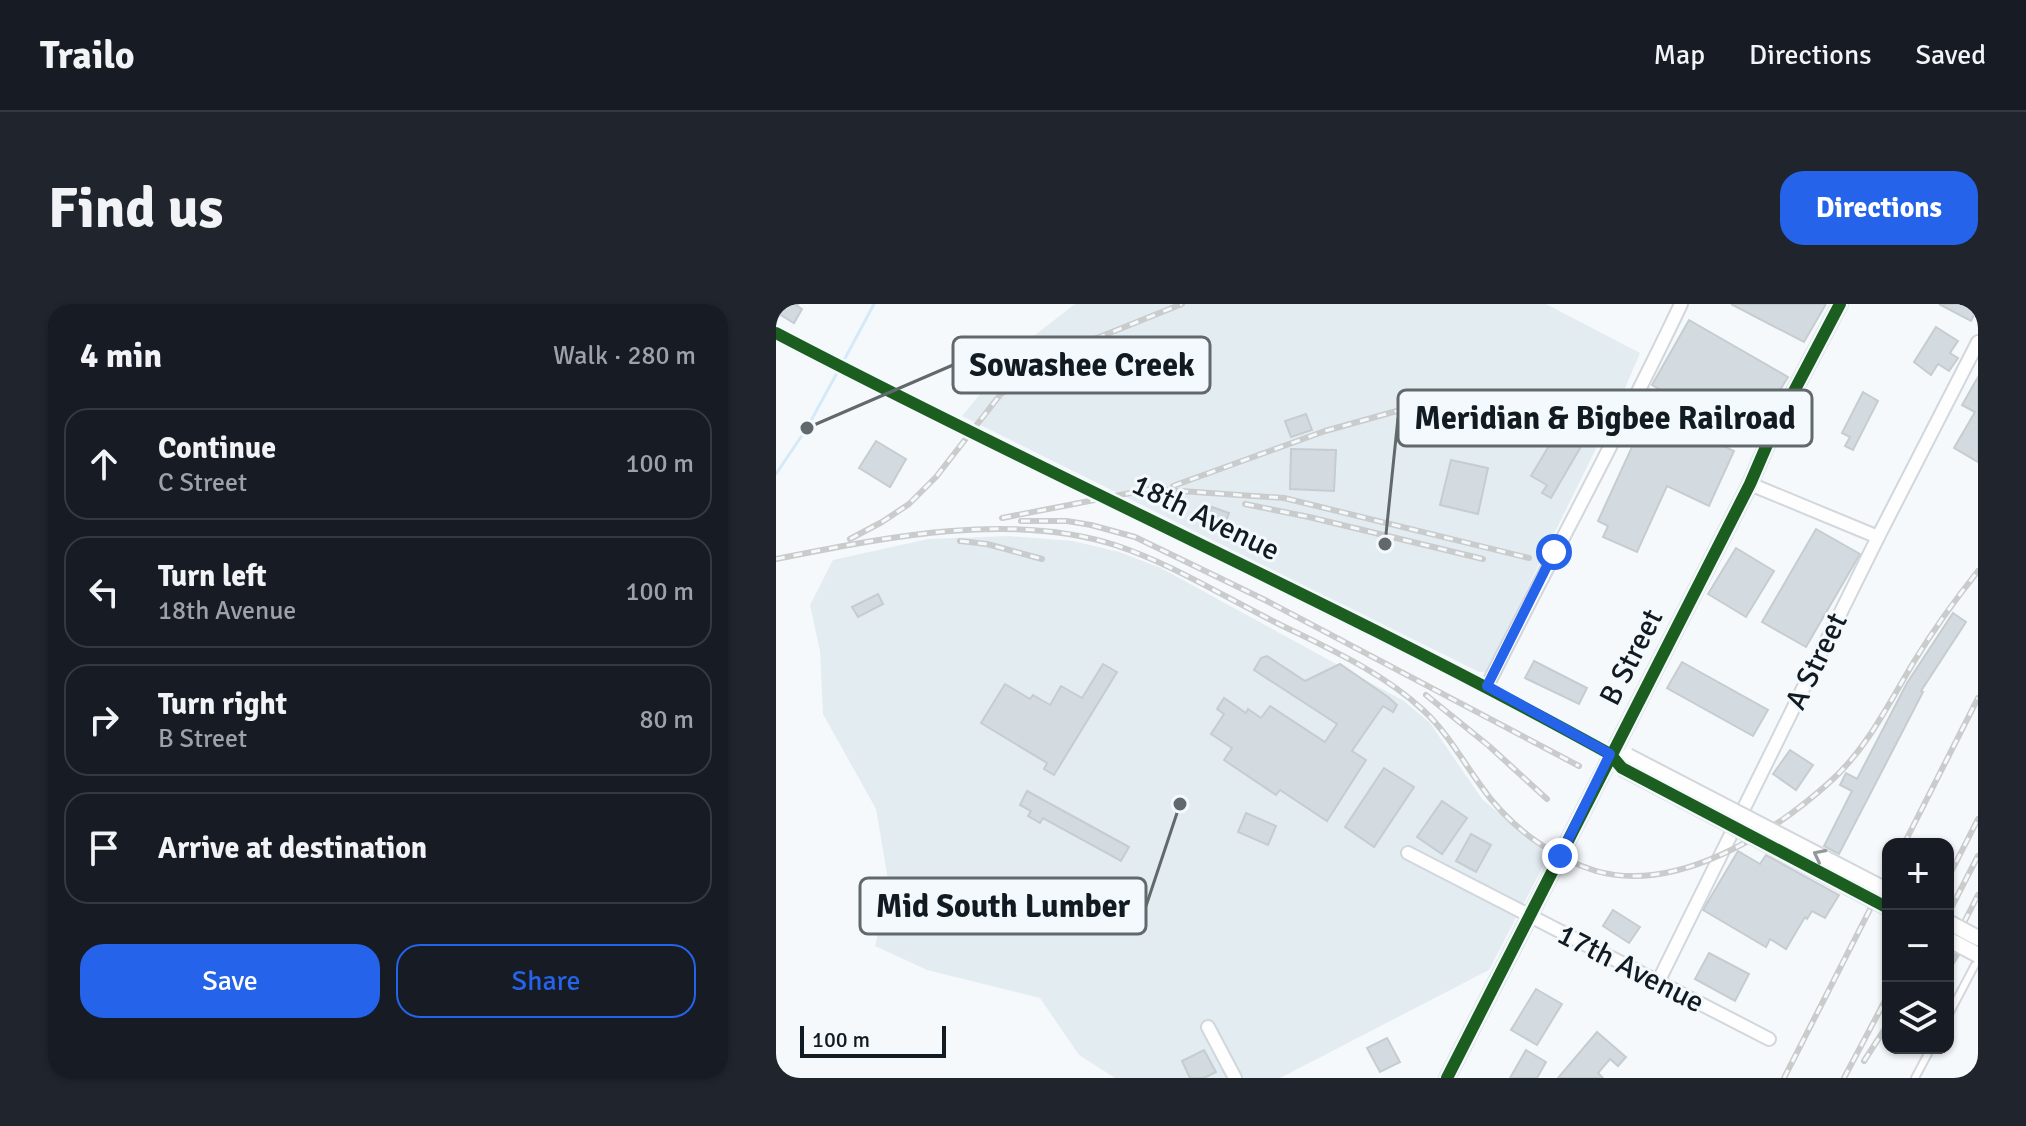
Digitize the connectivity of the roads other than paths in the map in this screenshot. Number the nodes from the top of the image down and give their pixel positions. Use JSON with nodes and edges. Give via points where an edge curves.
{"nodes":[{"id":1,"x":1681,"y":304,"type":"edge"},
{"id":2,"x":1840,"y":304,"type":"edge"},
{"id":3,"x":776,"y":333,"type":"edge"},
{"id":4,"x":1978,"y":342,"type":"edge"},
{"id":5,"x":1750,"y":484,"type":"junction"},
{"id":6,"x":1878,"y":537,"type":"junction"},
{"id":7,"x":1487,"y":686,"type":"junction"},
{"id":8,"x":1610,"y":754,"type":"junction"},
{"id":9,"x":1625,"y":762,"type":"junction"},
{"id":10,"x":1408,"y":853,"type":"dead end"},
{"id":11,"x":1882,"y":888,"type":"edge"},
{"id":12,"x":1882,"y":905,"type":"edge"},
{"id":13,"x":1529,"y":916,"type":"junction"},
{"id":14,"x":1954,"y":925,"type":"edge"},
{"id":15,"x":1978,"y":938,"type":"edge"},
{"id":16,"x":1954,"y":943,"type":"edge"},
{"id":17,"x":1978,"y":957,"type":"edge"},
{"id":18,"x":1658,"y":982,"type":"junction"},
{"id":19,"x":1954,"y":1004,"type":"edge"},
{"id":20,"x":1208,"y":1027,"type":"dead end"},
{"id":21,"x":1769,"y":1039,"type":"dead end"},
{"id":22,"x":1928,"y":1054,"type":"edge"},
{"id":23,"x":1235,"y":1078,"type":"edge"},
{"id":24,"x":1447,"y":1078,"type":"edge"},
{"id":25,"x":1915,"y":1078,"type":"edge"}],
"edges":[{"from":1,"to":7,"type":"street"},
{"from":2,"to":5,"type":"street","name":"B Street"},
{"from":3,"to":7,"type":"street","name":"18th Avenue"},
{"from":4,"to":6,"type":"street","name":"A Street"},
{"from":5,"to":6,"type":"street"},
{"from":5,"to":8,"type":"street","name":"B Street"},
{"from":6,"to":18,"type":"street","name":"A Street"},
{"from":7,"to":8,"type":"street","name":"18th Avenue"},
{"from":8,"to":9,"type":"street","name":"18th Avenue"},
{"from":8,"to":13,"type":"street","name":"B Street"},
{"from":11,"to":9,"type":"street","name":"18th Avenue","one_way":true,"bridge":true},
{"from":9,"to":12,"type":"street","bridge":true},
{"from":10,"to":13,"type":"street","name":"17th Avenue"},
{"from":13,"to":18,"type":"street","name":"17th Avenue"},
{"from":13,"to":24,"type":"street","name":"B Street"},
{"from":14,"to":15,"type":"street","bridge":true},
{"from":16,"to":17,"type":"street","bridge":true},
{"from":17,"to":19,"type":"lane"},
{"from":18,"to":21,"type":"street","name":"17th Avenue"},
{"from":20,"to":23,"type":"street"},
{"from":22,"to":25,"type":"lane"}]}
